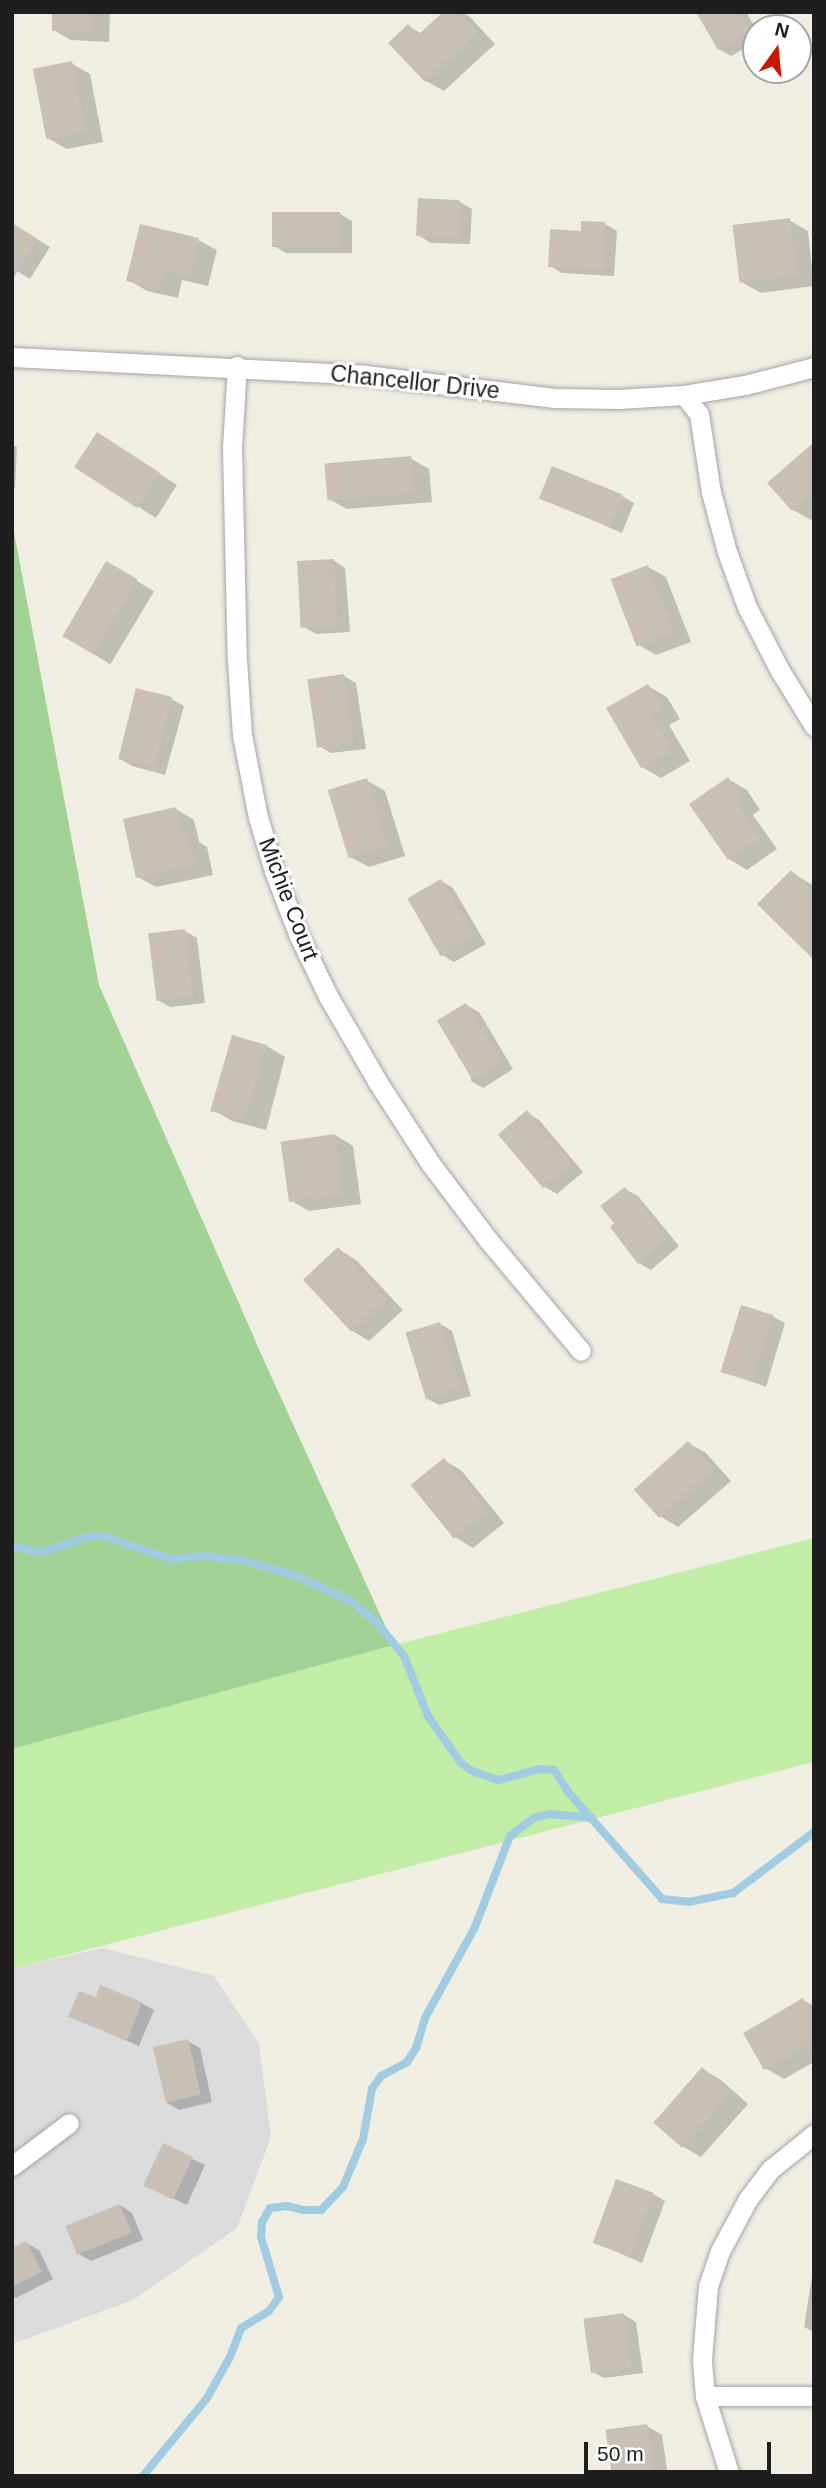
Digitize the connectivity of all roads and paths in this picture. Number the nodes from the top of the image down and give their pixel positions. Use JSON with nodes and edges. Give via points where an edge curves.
{"nodes":[{"id":1,"x":12,"y":357,"type":"edge"},
{"id":2,"x":237,"y":366,"type":"junction"},
{"id":3,"x":814,"y":367,"type":"edge"},
{"id":4,"x":684,"y":395,"type":"junction"},
{"id":5,"x":814,"y":726,"type":"edge"},
{"id":6,"x":581,"y":1351,"type":"dead end"},
{"id":7,"x":69,"y":2123,"type":"dead end"},
{"id":8,"x":814,"y":2134,"type":"edge"},
{"id":9,"x":12,"y":2166,"type":"edge"},
{"id":10,"x":705,"y":2396,"type":"junction"},
{"id":11,"x":814,"y":2396,"type":"edge"},
{"id":12,"x":730,"y":2476,"type":"edge"}],
"edges":[{"from":1,"to":2,"type":"street","name":"Chancellor Drive"},
{"from":2,"to":4,"type":"street","name":"Chancellor Drive","via":[[365,374],[555,398]]},
{"from":2,"to":6,"type":"street","name":"Michie Court","via":[[232,483],[242,735],[274,871],[299,936],[377,1081],[430,1163]]},
{"from":3,"to":4,"type":"street","name":"Chancellor Drive"},
{"from":4,"to":5,"type":"street","via":[[699,414],[711,492],[747,607]]},
{"from":7,"to":9,"type":"street"},
{"from":8,"to":10,"type":"street","via":[[771,2169],[748,2199],[720,2251],[703,2315]]},
{"from":10,"to":11,"type":"street"},
{"from":10,"to":12,"type":"street"}]}
